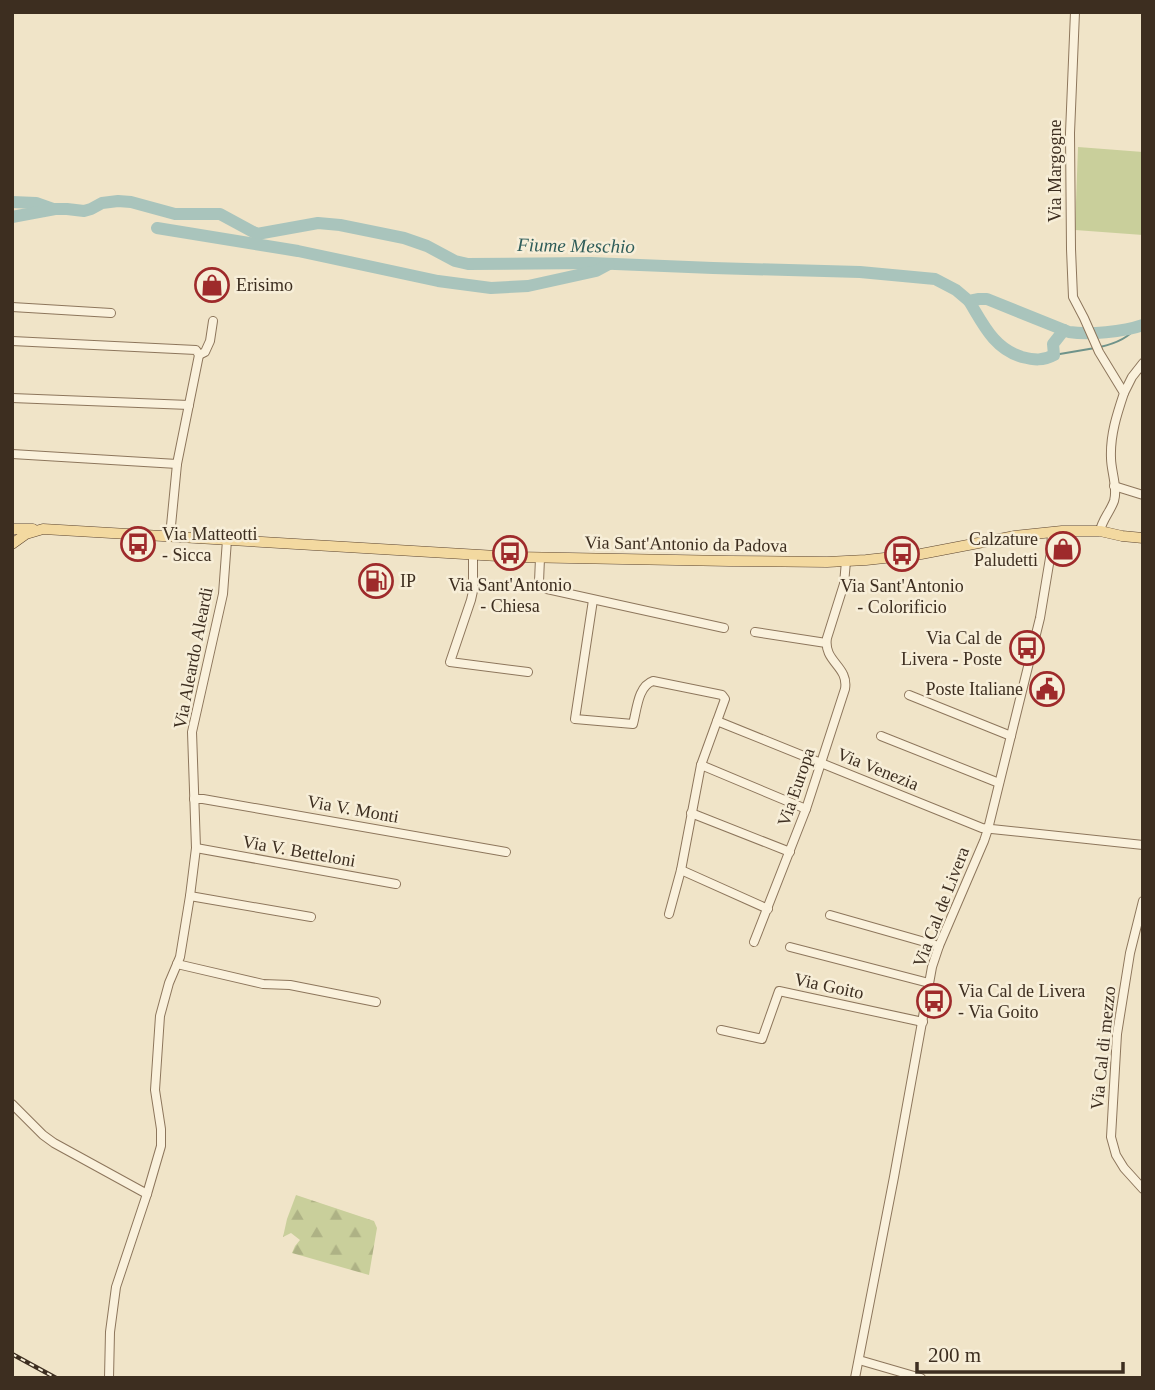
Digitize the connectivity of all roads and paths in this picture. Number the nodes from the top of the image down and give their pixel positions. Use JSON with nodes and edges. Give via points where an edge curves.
{"nodes":[{"id":1,"x":1075,"y":12,"type":"edge"},
{"id":2,"x":12,"y":306,"type":"edge"},
{"id":3,"x":111,"y":313,"type":"dead end"},
{"id":4,"x":213,"y":321,"type":"dead end"},
{"id":5,"x":13,"y":341,"type":"edge"},
{"id":6,"x":12,"y":351,"type":"edge"},
{"id":7,"x":198,"y":352,"type":"junction"},
{"id":8,"x":1142,"y":363,"type":"edge"},
{"id":9,"x":1124,"y":393,"type":"junction"},
{"id":10,"x":12,"y":398,"type":"edge"},
{"id":11,"x":189,"y":405,"type":"junction"},
{"id":12,"x":12,"y":454,"type":"edge"},
{"id":13,"x":177,"y":464,"type":"junction"},
{"id":14,"x":1114,"y":486,"type":"junction"},
{"id":15,"x":1143,"y":495,"type":"edge"},
{"id":16,"x":12,"y":529,"type":"edge"},
{"id":17,"x":40,"y":529,"type":"junction"},
{"id":18,"x":1100,"y":531,"type":"junction"},
{"id":19,"x":1052,"y":532,"type":"junction"},
{"id":20,"x":170,"y":536,"type":"junction"},
{"id":21,"x":1143,"y":538,"type":"edge"},
{"id":22,"x":227,"y":540,"type":"junction"},
{"id":23,"x":12,"y":544,"type":"edge"},
{"id":24,"x":473,"y":555,"type":"junction"},
{"id":25,"x":540,"y":558,"type":"junction"},
{"id":26,"x":846,"y":561,"type":"junction"},
{"id":27,"x":593,"y":600,"type":"junction"},
{"id":28,"x":724,"y":628,"type":"dead end"},
{"id":29,"x":755,"y":632,"type":"dead end"},
{"id":30,"x":826,"y":643,"type":"junction"},
{"id":31,"x":528,"y":672,"type":"dead end"},
{"id":32,"x":909,"y":695,"type":"dead end"},
{"id":33,"x":717,"y":721,"type":"junction"},
{"id":34,"x":881,"y":736,"type":"dead end"},
{"id":35,"x":1011,"y":736,"type":"junction"},
{"id":36,"x":821,"y":764,"type":"junction"},
{"id":37,"x":701,"y":765,"type":"junction"},
{"id":38,"x":999,"y":783,"type":"junction"},
{"id":39,"x":194,"y":799,"type":"junction"},
{"id":40,"x":806,"y":809,"type":"junction"},
{"id":41,"x":691,"y":813,"type":"junction"},
{"id":42,"x":988,"y":829,"type":"junction"},
{"id":43,"x":1143,"y":845,"type":"edge"},
{"id":44,"x":196,"y":848,"type":"junction"},
{"id":45,"x":506,"y":852,"type":"dead end"},
{"id":46,"x":790,"y":852,"type":"junction"},
{"id":47,"x":681,"y":870,"type":"junction"},
{"id":48,"x":396,"y":884,"type":"dead end"},
{"id":49,"x":190,"y":896,"type":"junction"},
{"id":50,"x":1143,"y":901,"type":"edge"},
{"id":51,"x":768,"y":909,"type":"junction"},
{"id":52,"x":669,"y":914,"type":"dead end"},
{"id":53,"x":830,"y":915,"type":"dead end"},
{"id":54,"x":311,"y":917,"type":"dead end"},
{"id":55,"x":754,"y":943,"type":"dead end"},
{"id":56,"x":939,"y":946,"type":"junction"},
{"id":57,"x":790,"y":947,"type":"dead end"},
{"id":58,"x":177,"y":964,"type":"junction"},
{"id":59,"x":929,"y":983,"type":"junction"},
{"id":60,"x":376,"y":1002,"type":"dead end"},
{"id":61,"x":923,"y":1022,"type":"junction"},
{"id":62,"x":721,"y":1030,"type":"dead end"},
{"id":63,"x":12,"y":1104,"type":"edge"},
{"id":64,"x":1143,"y":1189,"type":"edge"},
{"id":65,"x":147,"y":1194,"type":"junction"},
{"id":66,"x":859,"y":1360,"type":"junction"},
{"id":67,"x":109,"y":1378,"type":"edge"},
{"id":68,"x":855,"y":1378,"type":"edge"},
{"id":69,"x":921,"y":1378,"type":"edge"}],
"edges":[{"from":1,"to":9,"type":"street","name":"Via Margogne","via":[[1070,134],[1073,297]]},
{"from":2,"to":3,"type":"street"},
{"from":4,"to":7,"type":"street","via":[[205,352]]},
{"from":5,"to":6,"type":"street"},
{"from":5,"to":7,"type":"street"},
{"from":7,"to":11,"type":"street"},
{"from":8,"to":9,"type":"street"},
{"from":9,"to":14,"type":"street","via":[[1111,444]]},
{"from":10,"to":11,"type":"street"},
{"from":11,"to":13,"type":"street"},
{"from":12,"to":13,"type":"street"},
{"from":13,"to":20,"type":"street"},
{"from":14,"to":15,"type":"street"},
{"from":14,"to":18,"type":"street","via":[[1114,501]]},
{"from":16,"to":17,"type":"main road","name":"Via Sant'Antonio da Padova"},
{"from":17,"to":20,"type":"main road","name":"Via Sant'Antonio da Padova"},
{"from":17,"to":23,"type":"main road"},
{"from":18,"to":19,"type":"main road","name":"Via Sant'Antonio da Padova"},
{"from":18,"to":21,"type":"main road","name":"Via Sant'Antonio da Padova"},
{"from":19,"to":26,"type":"main road","name":"Via Sant'Antonio da Padova","via":[[921,554]]},
{"from":19,"to":35,"type":"street","name":"Via Cal de Livera","via":[[1044,598]]},
{"from":20,"to":22,"type":"main road","name":"Via Sant'Antonio da Padova"},
{"from":22,"to":24,"type":"main road","name":"Via Sant'Antonio da Padova"},
{"from":22,"to":39,"type":"street","name":"Via Aleardo Aleardi","via":[[223,594],[193,726]]},
{"from":24,"to":25,"type":"main road","name":"Via Sant'Antonio da Padova"},
{"from":24,"to":31,"type":"street","via":[[471,600],[450,662]]},
{"from":25,"to":26,"type":"main road","name":"Via Sant'Antonio da Padova"},
{"from":25,"to":27,"type":"street","via":[[538,580],[544,588]]},
{"from":26,"to":30,"type":"street","via":[[844,584]]},
{"from":27,"to":28,"type":"street"},
{"from":27,"to":33,"type":"street","via":[[575,719],[634,724],[643,688],[653,681],[722,695],[724,705]]},
{"from":29,"to":30,"type":"street"},
{"from":30,"to":36,"type":"street","name":"Via Europa","via":[[826,651],[846,684]]},
{"from":32,"to":35,"type":"street"},
{"from":33,"to":36,"type":"street","name":"Via Venezia"},
{"from":33,"to":37,"type":"street"},
{"from":34,"to":38,"type":"street"},
{"from":35,"to":38,"type":"street","name":"Via Cal de Livera"},
{"from":36,"to":40,"type":"street","name":"Via Europa"},
{"from":36,"to":42,"type":"street","name":"Via Venezia"},
{"from":37,"to":40,"type":"street"},
{"from":37,"to":41,"type":"street"},
{"from":38,"to":42,"type":"street","name":"Via Cal de Livera"},
{"from":39,"to":44,"type":"street","name":"Via Aleardo Aleardi"},
{"from":39,"to":45,"type":"street","name":"Via V. Monti"},
{"from":40,"to":46,"type":"street","name":"Via Europa"},
{"from":41,"to":46,"type":"street"},
{"from":41,"to":47,"type":"street"},
{"from":42,"to":43,"type":"street","name":"Via Venezia"},
{"from":42,"to":56,"type":"street","name":"Via Cal de Livera"},
{"from":44,"to":48,"type":"street","name":"Via V. Betteloni"},
{"from":44,"to":49,"type":"street","name":"Via Aleardo Aleardi"},
{"from":46,"to":51,"type":"street","name":"Via Europa"},
{"from":47,"to":51,"type":"street"},
{"from":47,"to":52,"type":"street"},
{"from":49,"to":54,"type":"street"},
{"from":49,"to":58,"type":"street","name":"Via Aleardo Aleardi"},
{"from":50,"to":64,"type":"street","name":"Via Cal di mezzo","via":[[1117,1034],[1111,1138],[1124,1168]]},
{"from":51,"to":55,"type":"street","name":"Via Europa"},
{"from":53,"to":56,"type":"street"},
{"from":56,"to":59,"type":"street","name":"Via Cal de Livera"},
{"from":57,"to":59,"type":"street"},
{"from":58,"to":60,"type":"street","via":[[262,984]]},
{"from":58,"to":65,"type":"street","name":"Via Aleardo Aleardi","via":[[160,1016],[155,1090],[161,1146]]},
{"from":59,"to":61,"type":"street","name":"Via Cal de Livera"},
{"from":61,"to":62,"type":"street","name":"Via Goito","via":[[779,991],[762,1039]]},
{"from":61,"to":66,"type":"street","name":"Via Cal de Livera"},
{"from":63,"to":65,"type":"street","via":[[54,1143]]},
{"from":65,"to":67,"type":"street","name":"Via Aleardo Aleardi","via":[[116,1287]]},
{"from":66,"to":68,"type":"street","name":"Via Cal de Livera"},
{"from":66,"to":69,"type":"street"}]}
